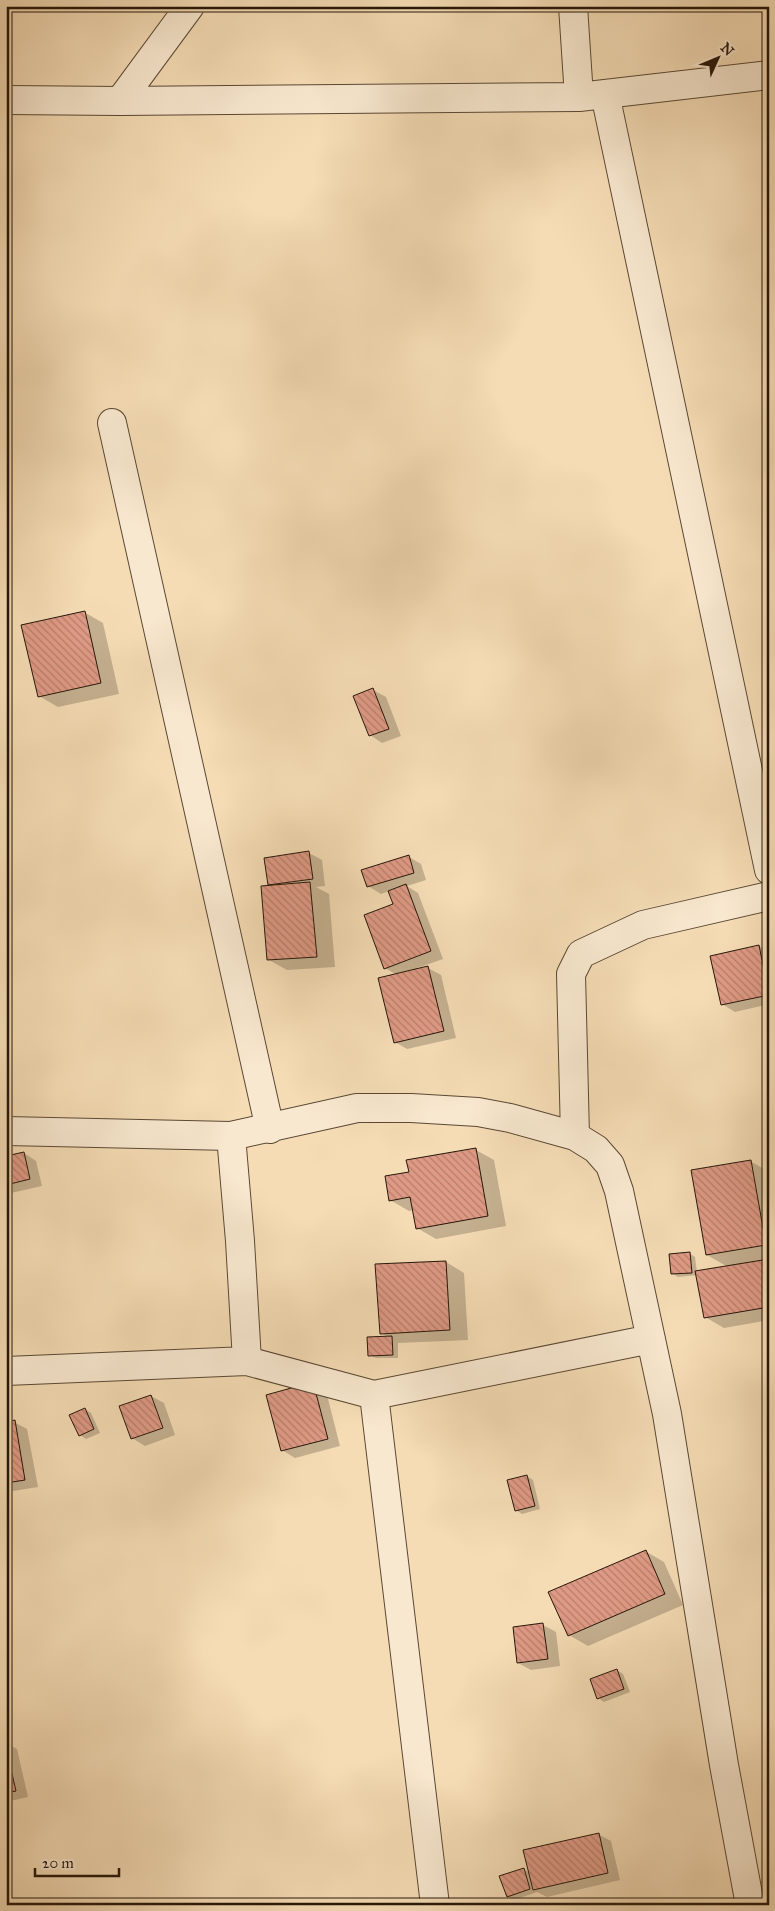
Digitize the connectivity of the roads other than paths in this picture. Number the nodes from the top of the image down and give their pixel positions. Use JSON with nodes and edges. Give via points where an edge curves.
{"nodes":[{"id":1,"x":190,"y":6,"type":"edge"},
{"id":2,"x":573,"y":6,"type":"edge"},
{"id":3,"x":769,"y":75,"type":"edge"},
{"id":4,"x":592,"y":96,"type":"junction"},
{"id":5,"x":6,"y":100,"type":"edge"},
{"id":6,"x":120,"y":101,"type":"junction"},
{"id":7,"x":112,"y":423,"type":"dead end"},
{"id":8,"x":769,"y":870,"type":"edge"},
{"id":9,"x":769,"y":896,"type":"edge"},
{"id":10,"x":270,"y":1129,"type":"junction"},
{"id":11,"x":6,"y":1131,"type":"edge"},
{"id":12,"x":231,"y":1136,"type":"junction"},
{"id":13,"x":575,"y":1136,"type":"junction"},
{"id":14,"x":651,"y":1339,"type":"junction"},
{"id":15,"x":247,"y":1360,"type":"junction"},
{"id":16,"x":6,"y":1371,"type":"edge"},
{"id":17,"x":374,"y":1395,"type":"junction"},
{"id":18,"x":435,"y":1905,"type":"edge"},
{"id":19,"x":750,"y":1905,"type":"edge"}],
"edges":[{"from":1,"to":6,"type":"street"},
{"from":2,"to":4,"type":"street"},
{"from":3,"to":4,"type":"street"},
{"from":4,"to":6,"type":"street"},
{"from":4,"to":8,"type":"street"},
{"from":5,"to":6,"type":"street"},
{"from":7,"to":10,"type":"street"},
{"from":9,"to":13,"type":"street","via":[[643,925],[581,954],[571,974]]},
{"from":10,"to":12,"type":"street"},
{"from":10,"to":13,"type":"street","via":[[357,1108],[383,1107],[478,1112]]},
{"from":11,"to":12,"type":"street"},
{"from":12,"to":15,"type":"street"},
{"from":13,"to":14,"type":"street","via":[[596,1149],[610,1165],[619,1191]]},
{"from":14,"to":17,"type":"street"},
{"from":14,"to":19,"type":"street","via":[[667,1414]]},
{"from":15,"to":16,"type":"street"},
{"from":15,"to":17,"type":"street"},
{"from":17,"to":18,"type":"street"}]}
